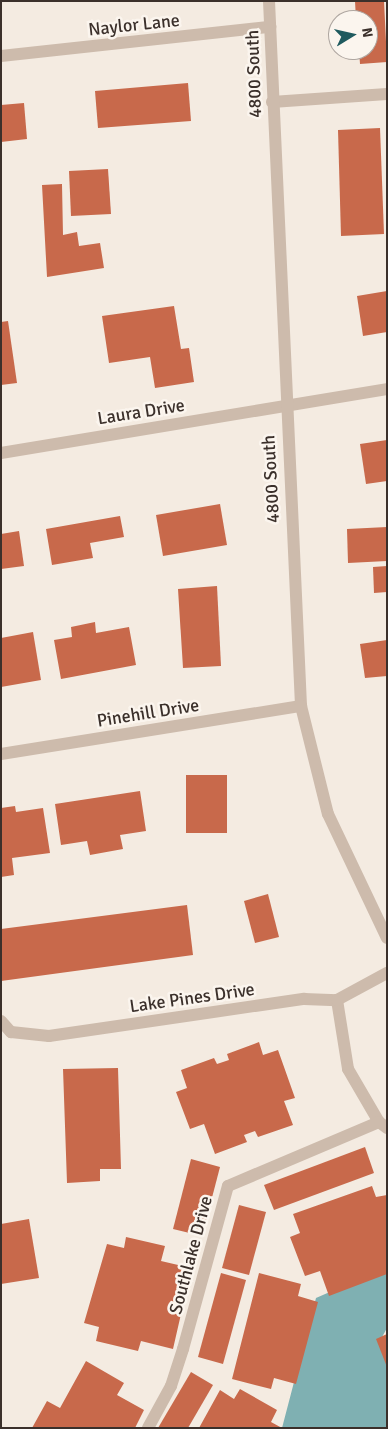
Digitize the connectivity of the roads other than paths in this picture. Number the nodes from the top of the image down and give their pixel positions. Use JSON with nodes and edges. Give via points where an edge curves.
{"nodes":[{"id":1,"x":269,"y":1,"type":"edge"},
{"id":2,"x":270,"y":27,"type":"junction"},
{"id":3,"x":1,"y":56,"type":"edge"},
{"id":4,"x":387,"y":94,"type":"edge"},
{"id":5,"x":272,"y":102,"type":"junction"},
{"id":6,"x":387,"y":389,"type":"edge"},
{"id":7,"x":286,"y":406,"type":"junction"},
{"id":8,"x":1,"y":453,"type":"edge"},
{"id":9,"x":301,"y":706,"type":"junction"},
{"id":10,"x":1,"y":754,"type":"edge"},
{"id":11,"x":387,"y":938,"type":"edge"},
{"id":12,"x":387,"y":973,"type":"edge"},
{"id":13,"x":336,"y":1000,"type":"junction"},
{"id":14,"x":1,"y":1021,"type":"edge"},
{"id":15,"x":383,"y":1125,"type":"edge"},
{"id":16,"x":148,"y":1428,"type":"edge"}],
"edges":[{"from":1,"to":2,"type":"street","name":"4800 South"},
{"from":2,"to":3,"type":"street","name":"Naylor Lane"},
{"from":2,"to":5,"type":"street","name":"4800 South"},
{"from":4,"to":5,"type":"street"},
{"from":5,"to":7,"type":"street","name":"4800 South"},
{"from":6,"to":7,"type":"street","name":"Laura Drive"},
{"from":7,"to":8,"type":"street","name":"Laura Drive"},
{"from":7,"to":9,"type":"street","name":"4800 South"},
{"from":9,"to":10,"type":"street","name":"Pinehill Drive"},
{"from":9,"to":11,"type":"street","name":"4800 South","via":[[328,814]]},
{"from":12,"to":13,"type":"street","name":"Lake Pines Drive"},
{"from":13,"to":14,"type":"street","name":"Lake Pines Drive","via":[[304,999],[49,1036],[11,1032]]},
{"from":13,"to":15,"type":"street","via":[[348,1069]]},
{"from":15,"to":16,"type":"street","name":"Southlake Drive","via":[[228,1186],[171,1386]]}]}
